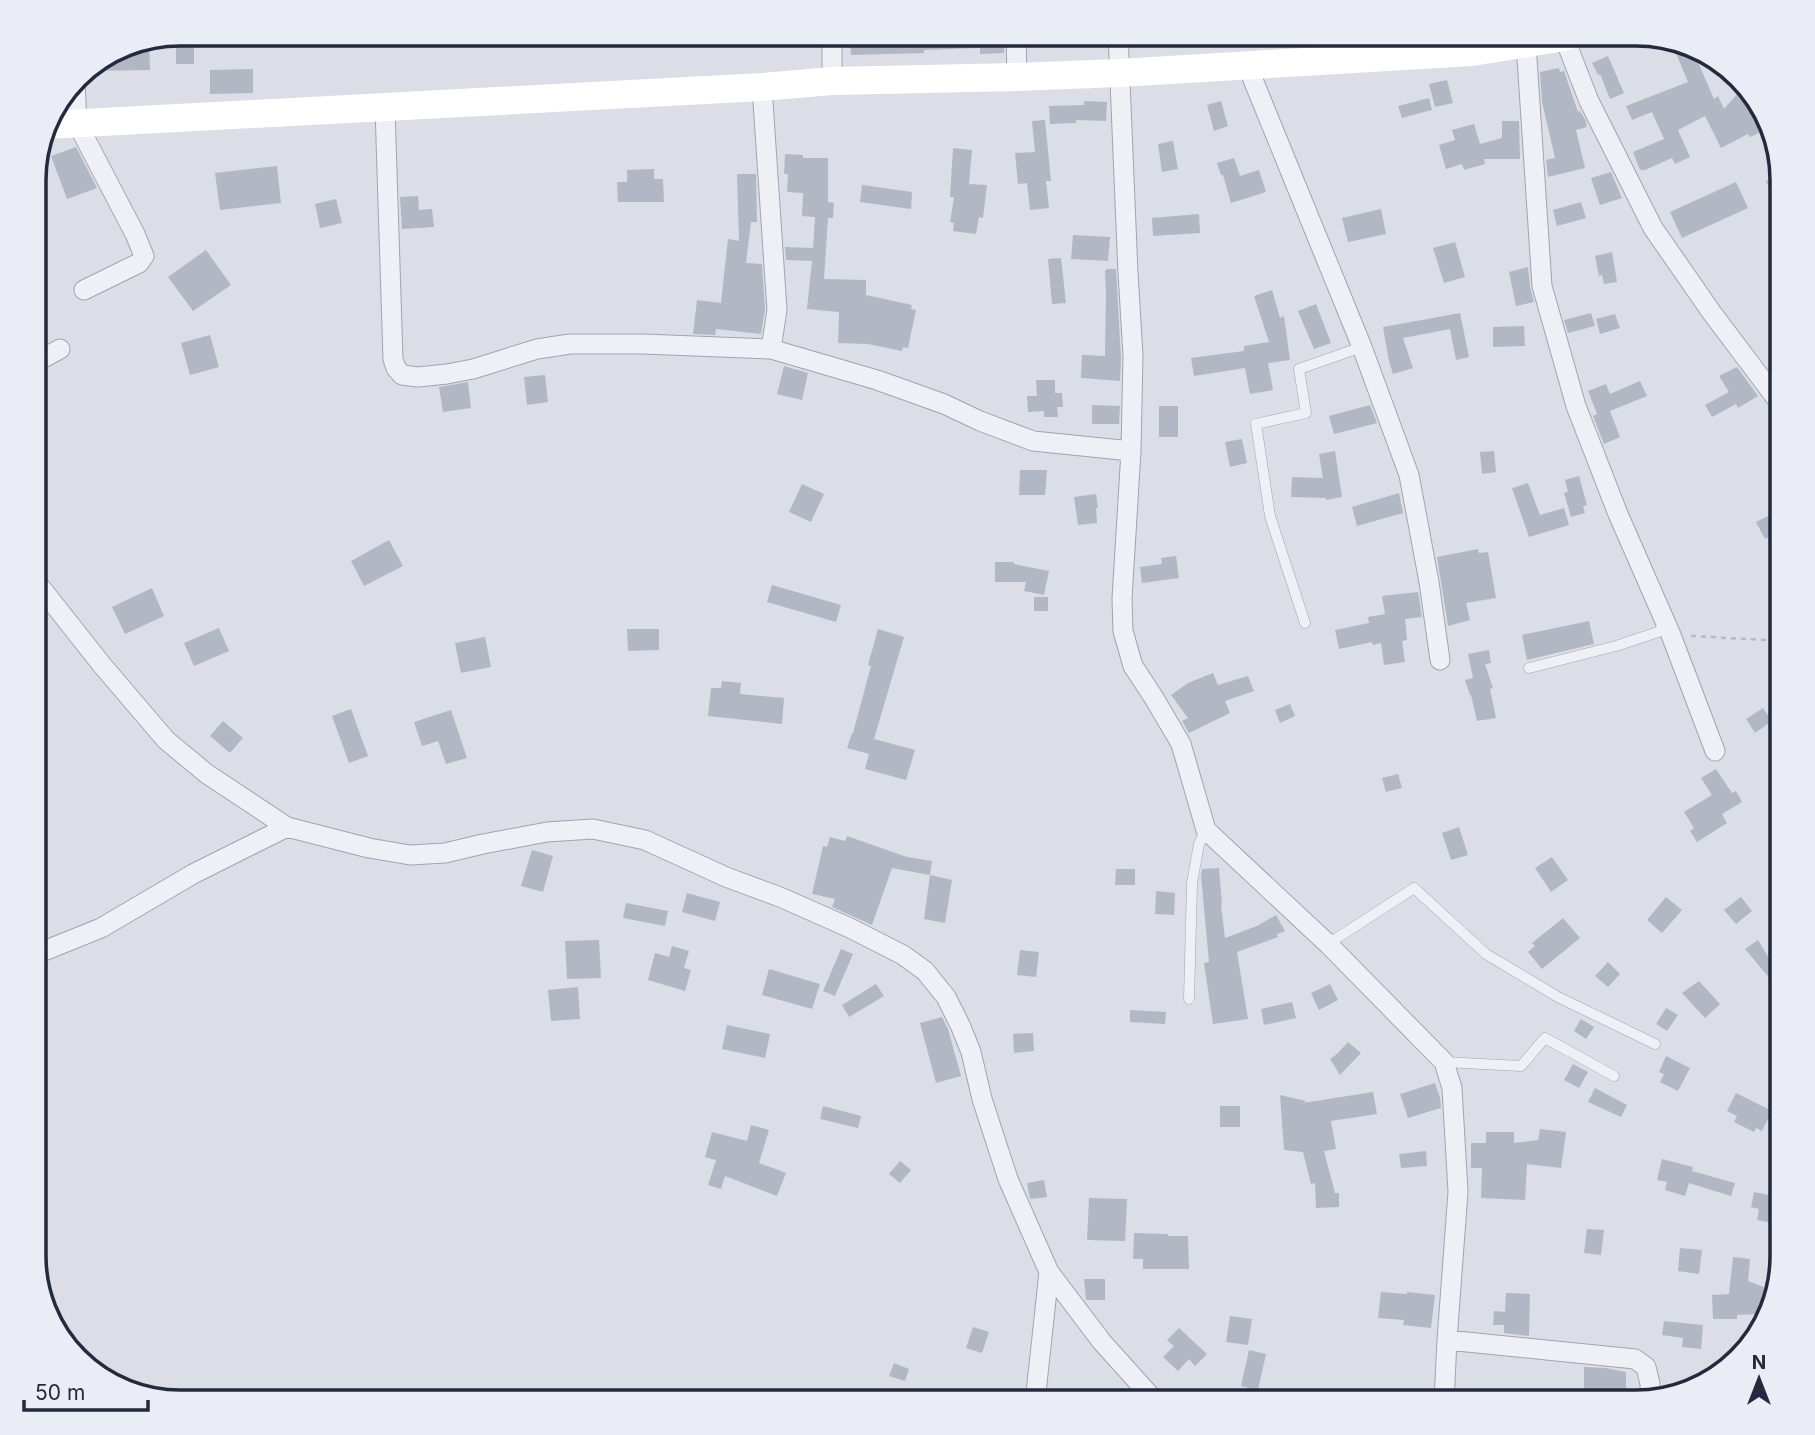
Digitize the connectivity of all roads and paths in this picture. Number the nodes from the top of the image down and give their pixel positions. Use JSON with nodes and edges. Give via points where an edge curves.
{"nodes":[{"id":1,"x":832,"y":46,"type":"edge"},
{"id":2,"x":1016,"y":46,"type":"edge"},
{"id":3,"x":1118,"y":46,"type":"edge"},
{"id":4,"x":1386,"y":46,"type":"edge"},
{"id":5,"x":1419,"y":46,"type":"edge"},
{"id":6,"x":1508,"y":46,"type":"edge"},
{"id":7,"x":1526,"y":46,"type":"edge"},
{"id":8,"x":1573,"y":46,"type":"edge"},
{"id":9,"x":1247,"y":65,"type":"junction"},
{"id":10,"x":1119,"y":73,"type":"junction"},
{"id":11,"x":1017,"y":78,"type":"junction"},
{"id":12,"x":832,"y":81,"type":"junction"},
{"id":13,"x":762,"y":87,"type":"junction"},
{"id":14,"x":76,"y":95,"type":"edge"},
{"id":15,"x":385,"y":108,"type":"junction"},
{"id":16,"x":77,"y":123,"type":"junction"},
{"id":17,"x":57,"y":124,"type":"edge"},
{"id":18,"x":84,"y":290,"type":"dead end"},
{"id":19,"x":1362,"y":347,"type":"junction"},
{"id":20,"x":60,"y":349,"type":"dead end"},
{"id":21,"x":771,"y":349,"type":"junction"},
{"id":22,"x":46,"y":357,"type":"edge"},
{"id":23,"x":1770,"y":389,"type":"edge"},
{"id":24,"x":1131,"y":451,"type":"junction"},
{"id":25,"x":46,"y":594,"type":"edge"},
{"id":26,"x":1305,"y":623,"type":"dead end"},
{"id":27,"x":1668,"y":630,"type":"junction"},
{"id":28,"x":1770,"y":640,"type":"edge"},
{"id":29,"x":1440,"y":660,"type":"dead end"},
{"id":30,"x":1529,"y":668,"type":"dead end"},
{"id":31,"x":1715,"y":751,"type":"dead end"},
{"id":32,"x":287,"y":827,"type":"junction"},
{"id":33,"x":1206,"y":830,"type":"junction"},
{"id":34,"x":1328,"y":944,"type":"junction"},
{"id":35,"x":46,"y":950,"type":"edge"},
{"id":36,"x":1189,"y":999,"type":"dead end"},
{"id":37,"x":1655,"y":1044,"type":"dead end"},
{"id":38,"x":1444,"y":1062,"type":"junction"},
{"id":39,"x":1614,"y":1076,"type":"dead end"},
{"id":40,"x":1049,"y":1272,"type":"junction"},
{"id":41,"x":1447,"y":1340,"type":"junction"},
{"id":42,"x":1650,"y":1388,"type":"edge"},
{"id":43,"x":1036,"y":1390,"type":"edge"},
{"id":44,"x":1145,"y":1390,"type":"edge"},
{"id":45,"x":1445,"y":1390,"type":"edge"}],
"edges":[{"from":1,"to":12,"type":"street"},
{"from":2,"to":11,"type":"street"},
{"from":3,"to":10,"type":"street"},
{"from":4,"to":9,"type":"main road"},
{"from":5,"to":6,"type":"main road","via":[[1472,52]]},
{"from":7,"to":27,"type":"street","via":[[1542,286],[1576,406]]},
{"from":8,"to":23,"type":"street","via":[[1589,101],[1653,228]]},
{"from":9,"to":10,"type":"main road"},
{"from":9,"to":19,"type":"street"},
{"from":10,"to":11,"type":"main road"},
{"from":10,"to":24,"type":"street","via":[[1133,355]]},
{"from":11,"to":12,"type":"main road"},
{"from":12,"to":13,"type":"main road"},
{"from":13,"to":15,"type":"main road"},
{"from":13,"to":21,"type":"street","via":[[777,310]]},
{"from":14,"to":16,"type":"street"},
{"from":15,"to":16,"type":"main road"},
{"from":15,"to":21,"type":"street","via":[[393,359],[402,375],[447,374],[570,344]]},
{"from":16,"to":17,"type":"main road"},
{"from":16,"to":18,"type":"street","via":[[144,256],[136,265]]},
{"from":19,"to":26,"type":"lane","via":[[1299,369],[1306,413],[1256,425],[1270,516]]},
{"from":19,"to":29,"type":"street","via":[[1409,475]]},
{"from":20,"to":22,"type":"street"},
{"from":21,"to":24,"type":"street","via":[[877,380],[1033,441]]},
{"from":24,"to":33,"type":"street","via":[[1123,631],[1133,667],[1181,744]]},
{"from":25,"to":32,"type":"street","via":[[166,740],[207,774]]},
{"from":27,"to":28,"type":"path"},
{"from":27,"to":30,"type":"lane"},
{"from":27,"to":31,"type":"street"},
{"from":32,"to":35,"type":"street","via":[[193,874],[101,928]]},
{"from":32,"to":40,"type":"street","via":[[410,855],[445,853],[547,832],[593,829],[645,840],[903,955],[925,971],[946,997],[961,1027],[1008,1179]]},
{"from":33,"to":34,"type":"street"},
{"from":33,"to":36,"type":"lane","via":[[1192,883]]},
{"from":34,"to":37,"type":"lane","via":[[1414,888],[1486,954],[1558,997]]},
{"from":34,"to":38,"type":"street"},
{"from":38,"to":39,"type":"lane","via":[[1521,1066],[1545,1038]]},
{"from":38,"to":41,"type":"street","via":[[1451,1088],[1458,1192]]},
{"from":40,"to":43,"type":"street"},
{"from":40,"to":44,"type":"street"},
{"from":41,"to":42,"type":"street","via":[[1635,1359],[1646,1367]]},
{"from":41,"to":45,"type":"street"}]}
